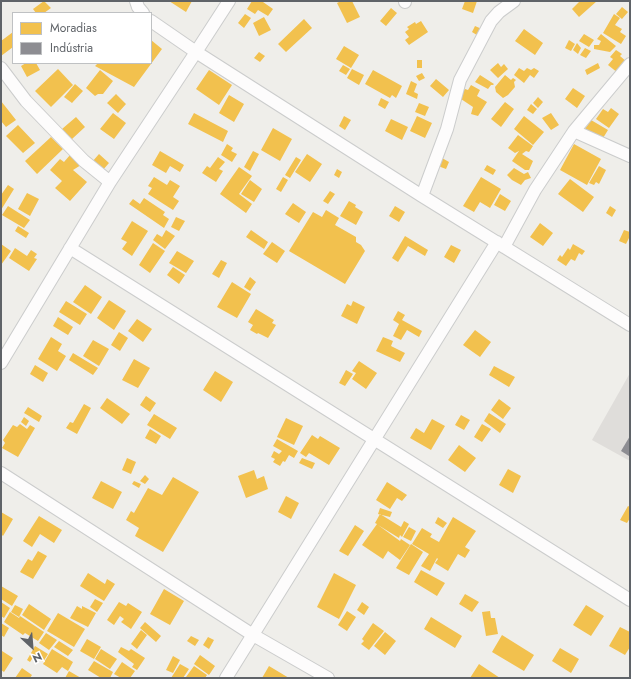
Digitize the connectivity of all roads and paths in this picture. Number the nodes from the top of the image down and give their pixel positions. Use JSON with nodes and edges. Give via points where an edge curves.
{"nodes":[{"id":1,"x":136,"y":1,"type":"edge"},
{"id":2,"x":229,"y":1,"type":"edge"},
{"id":3,"x":514,"y":1,"type":"edge"},
{"id":4,"x":142,"y":12,"type":"edge"},
{"id":5,"x":152,"y":22,"type":"edge"},
{"id":6,"x":196,"y":52,"type":"junction"},
{"id":7,"x":630,"y":64,"type":"edge"},
{"id":8,"x":1,"y":68,"type":"edge"},
{"id":9,"x":574,"y":131,"type":"junction"},
{"id":10,"x":630,"y":156,"type":"edge"},
{"id":11,"x":110,"y":182,"type":"junction"},
{"id":12,"x":422,"y":196,"type":"junction"},
{"id":13,"x":501,"y":245,"type":"junction"},
{"id":14,"x":70,"y":248,"type":"junction"},
{"id":15,"x":630,"y":325,"type":"edge"},
{"id":16,"x":1,"y":364,"type":"edge"},
{"id":17,"x":375,"y":439,"type":"junction"},
{"id":18,"x":1,"y":473,"type":"edge"},
{"id":19,"x":630,"y":600,"type":"edge"},
{"id":20,"x":253,"y":635,"type":"junction"},
{"id":21,"x":226,"y":678,"type":"edge"},
{"id":22,"x":328,"y":678,"type":"edge"}],
"edges":[{"from":1,"to":4,"type":"street"},
{"from":2,"to":6,"type":"street"},
{"from":3,"to":12,"type":"street","via":[[491,21],[460,80],[447,129]]},
{"from":5,"to":6,"type":"street"},
{"from":6,"to":11,"type":"street"},
{"from":6,"to":12,"type":"street"},
{"from":7,"to":9,"type":"street"},
{"from":8,"to":11,"type":"street","via":[[26,101],[84,161]]},
{"from":9,"to":10,"type":"street"},
{"from":9,"to":13,"type":"street"},
{"from":11,"to":14,"type":"street"},
{"from":12,"to":13,"type":"street"},
{"from":13,"to":15,"type":"street"},
{"from":13,"to":17,"type":"street"},
{"from":14,"to":16,"type":"street"},
{"from":14,"to":17,"type":"street"},
{"from":17,"to":19,"type":"street"},
{"from":17,"to":20,"type":"street"},
{"from":18,"to":20,"type":"street"},
{"from":20,"to":21,"type":"street"},
{"from":20,"to":22,"type":"street"}]}
